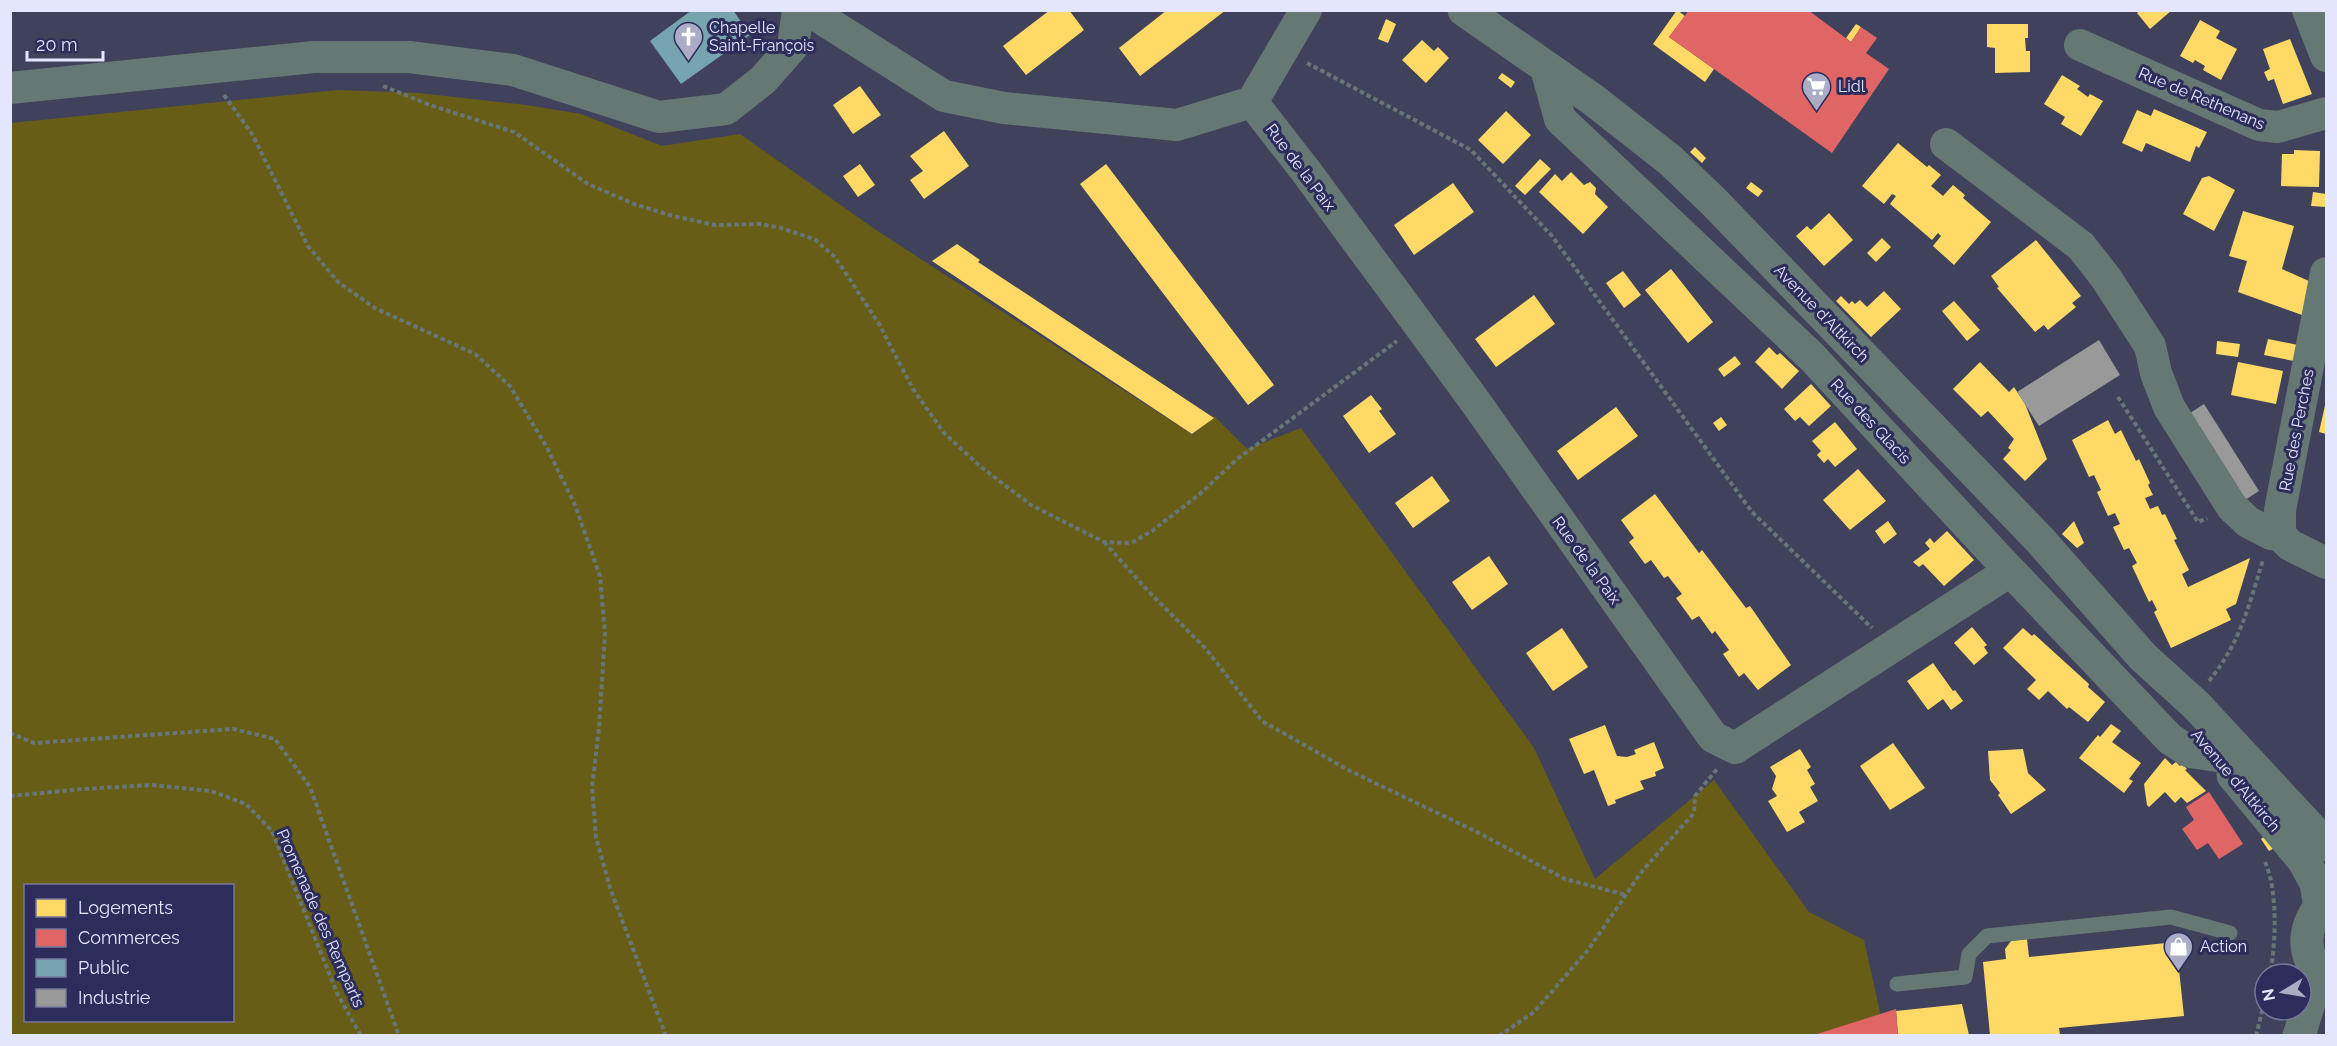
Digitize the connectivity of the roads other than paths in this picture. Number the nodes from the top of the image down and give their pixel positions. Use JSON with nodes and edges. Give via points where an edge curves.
{"nodes":[{"id":1,"x":798,"y":10,"type":"edge"},
{"id":2,"x":808,"y":10,"type":"edge"},
{"id":3,"x":1306,"y":10,"type":"edge"},
{"id":4,"x":1464,"y":10,"type":"edge"},
{"id":5,"x":2308,"y":10,"type":"edge"},
{"id":6,"x":2080,"y":45,"type":"dead end"},
{"id":7,"x":2326,"y":56,"type":"edge"},
{"id":8,"x":1546,"y":68,"type":"junction"},
{"id":9,"x":10,"y":88,"type":"edge"},
{"id":10,"x":1252,"y":102,"type":"junction"},
{"id":11,"x":2326,"y":113,"type":"edge"},
{"id":12,"x":1947,"y":144,"type":"dead end"},
{"id":13,"x":2326,"y":273,"type":"edge"},
{"id":14,"x":2276,"y":534,"type":"junction"},
{"id":15,"x":2326,"y":563,"type":"edge"},
{"id":16,"x":2010,"y":571,"type":"junction"},
{"id":17,"x":2143,"y":657,"type":"junction"},
{"id":18,"x":2217,"y":756,"type":"junction"},
{"id":19,"x":2326,"y":845,"type":"edge"},
{"id":20,"x":2323,"y":904,"type":"edge"},
{"id":21,"x":2230,"y":933,"type":"dead end"},
{"id":22,"x":2321,"y":974,"type":"edge"},
{"id":23,"x":1897,"y":984,"type":"dead end"},
{"id":24,"x":2299,"y":1035,"type":"edge"}],
"edges":[{"from":1,"to":9,"type":"street","via":[[793,46],[763,80],[726,108],[659,117],[513,70],[409,57],[314,57]]},
{"from":2,"to":10,"type":"street","via":[[944,96],[1015,109],[1177,125]]},
{"from":3,"to":10,"type":"street"},
{"from":4,"to":8,"type":"street","name":"Avenue d'Altkirch"},
{"from":5,"to":7,"type":"street"},
{"from":6,"to":11,"type":"street","name":"Rue de Rethenans","via":[[2259,125],[2278,126]]},
{"from":8,"to":16,"type":"street","name":"Rue des Glacis","via":[[1560,119],[1812,357]]},
{"from":8,"to":17,"type":"street","name":"Avenue d'Altkirch","via":[[1670,160],[1713,201],[2039,539]]},
{"from":10,"to":16,"type":"street","name":"Rue de la Paix","via":[[1469,393],[1713,737],[1735,748]]},
{"from":12,"to":14,"type":"street","via":[[2080,246],[2150,346],[2169,406],[2232,507],[2248,522]]},
{"from":13,"to":14,"type":"street","name":"Rue des Perches"},
{"from":14,"to":15,"type":"street"},
{"from":16,"to":18,"type":"street","name":"Rue des Glacis","via":[[2170,739],[2190,752]]},
{"from":17,"to":18,"type":"street","name":"Avenue d'Altkirch","via":[[2184,718]]},
{"from":17,"to":19,"type":"street","name":"Avenue d'Altkirch","via":[[2196,705]]},
{"from":18,"to":20,"type":"street","name":"Avenue d'Altkirch","via":[[2304,861]]},
{"from":20,"to":22,"type":"street","via":[[2309,922],[2306,936],[2307,950]]},
{"from":21,"to":23,"type":"lane","via":[[2171,917],[1987,936],[1969,954],[1965,977]]},
{"from":22,"to":24,"type":"street"}]}
